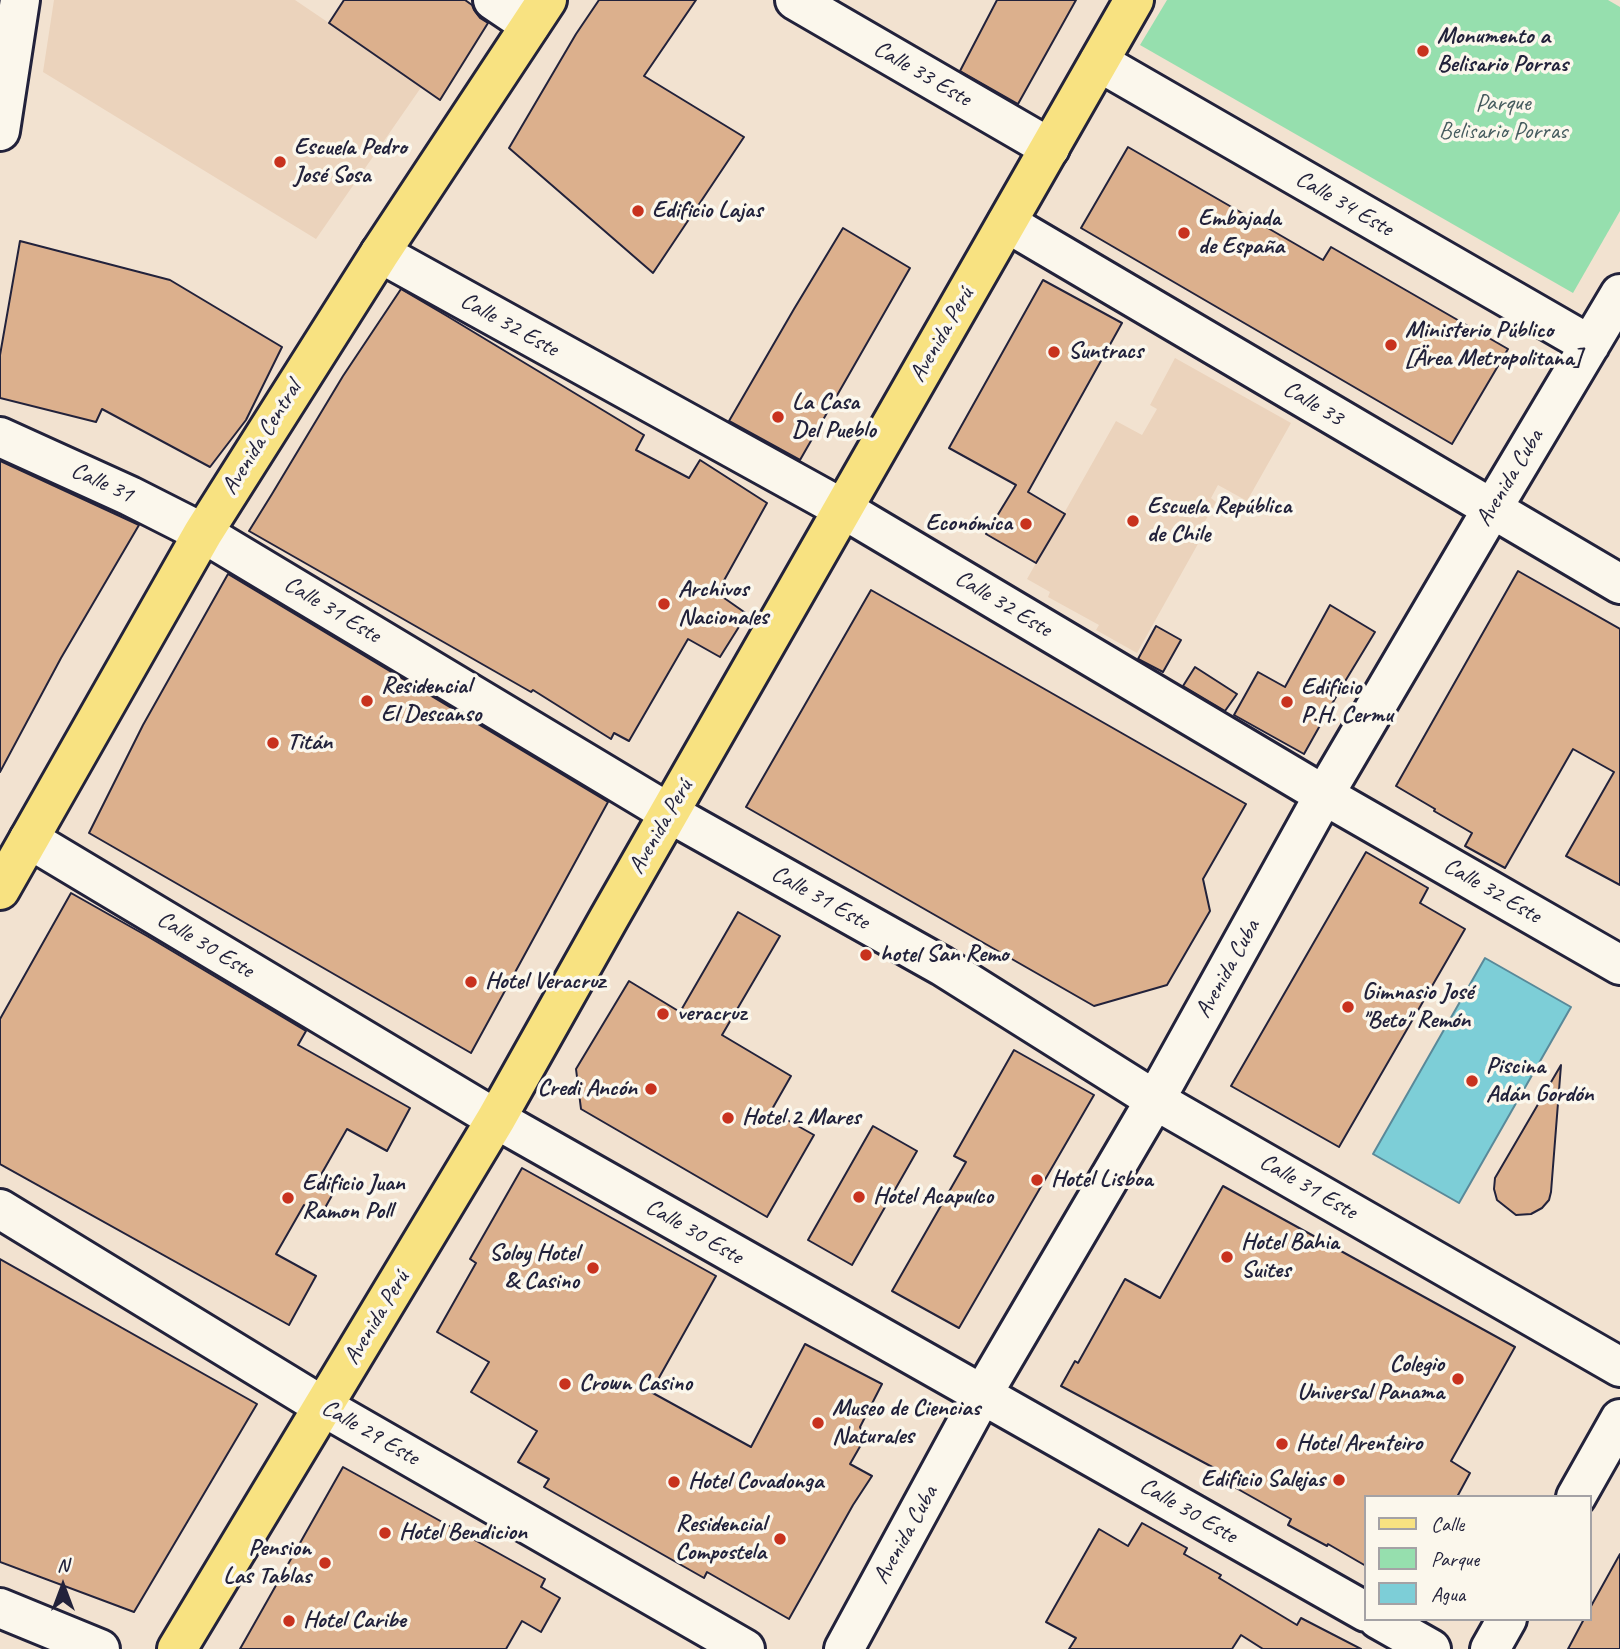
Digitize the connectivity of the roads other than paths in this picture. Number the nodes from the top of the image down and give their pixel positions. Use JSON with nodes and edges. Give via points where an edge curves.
{"nodes":[{"id":1,"x":20,"y":0,"type":"edge"},
{"id":2,"x":493,"y":0,"type":"edge"},
{"id":3,"x":795,"y":0,"type":"edge"},
{"id":4,"x":1134,"y":0,"type":"edge"},
{"id":5,"x":539,"y":13,"type":"edge"},
{"id":6,"x":1098,"y":62,"type":"junction"},
{"id":7,"x":0,"y":131,"type":"edge"},
{"id":8,"x":1050,"y":148,"type":"junction"},
{"id":9,"x":1007,"y":223,"type":"junction"},
{"id":10,"x":380,"y":253,"type":"junction"},
{"id":11,"x":1620,"y":294,"type":"edge"},
{"id":12,"x":1590,"y":345,"type":"junction"},
{"id":13,"x":0,"y":437,"type":"edge"},
{"id":14,"x":843,"y":509,"type":"junction"},
{"id":15,"x":1492,"y":509,"type":"junction"},
{"id":16,"x":203,"y":533,"type":"junction"},
{"id":17,"x":1620,"y":584,"type":"edge"},
{"id":18,"x":1324,"y":795,"type":"junction"},
{"id":19,"x":669,"y":813,"type":"junction"},
{"id":20,"x":29,"y":839,"type":"junction"},
{"id":21,"x":0,"y":890,"type":"edge"},
{"id":22,"x":1620,"y":965,"type":"edge"},
{"id":23,"x":1155,"y":1100,"type":"junction"},
{"id":24,"x":496,"y":1119,"type":"junction"},
{"id":25,"x":0,"y":1209,"type":"edge"},
{"id":26,"x":1620,"y":1367,"type":"edge"},
{"id":27,"x":982,"y":1395,"type":"junction"},
{"id":28,"x":324,"y":1407,"type":"junction"},
{"id":29,"x":1620,"y":1419,"type":"edge"},
{"id":30,"x":1577,"y":1495,"type":"edge"},
{"id":31,"x":0,"y":1608,"type":"edge"},
{"id":32,"x":1364,"y":1611,"type":"edge"},
{"id":33,"x":1382,"y":1621,"type":"edge"},
{"id":34,"x":1506,"y":1621,"type":"edge"},
{"id":35,"x":100,"y":1649,"type":"edge"},
{"id":36,"x":177,"y":1649,"type":"edge"},
{"id":37,"x":745,"y":1649,"type":"edge"},
{"id":38,"x":844,"y":1649,"type":"edge"},
{"id":39,"x":1431,"y":1649,"type":"edge"},
{"id":40,"x":1490,"y":1649,"type":"edge"}],
"edges":[{"from":1,"to":7,"type":"street"},
{"from":2,"to":5,"type":"street"},
{"from":3,"to":8,"type":"street","name":"Calle 33 Este"},
{"from":4,"to":6,"type":"main road","name":"Avenida Perú"},
{"from":5,"to":10,"type":"main road","name":"Avenida Central"},
{"from":6,"to":8,"type":"main road","name":"Avenida Perú"},
{"from":6,"to":12,"type":"street","name":"Calle 34 Este"},
{"from":8,"to":9,"type":"main road","name":"Avenida Perú"},
{"from":9,"to":14,"type":"main road","name":"Avenida Perú"},
{"from":9,"to":15,"type":"street","name":"Calle 33"},
{"from":10,"to":14,"type":"street","name":"Calle 32 Este"},
{"from":10,"to":16,"type":"main road","name":"Avenida Central"},
{"from":11,"to":12,"type":"street","name":"Avenida Cuba"},
{"from":12,"to":15,"type":"street","name":"Avenida Cuba"},
{"from":13,"to":16,"type":"street","name":"Calle 31"},
{"from":14,"to":18,"type":"street","name":"Calle 32 Este"},
{"from":14,"to":19,"type":"main road","name":"Avenida Perú"},
{"from":15,"to":17,"type":"street","name":"Calle 33"},
{"from":15,"to":18,"type":"street","name":"Avenida Cuba"},
{"from":16,"to":19,"type":"street","name":"Calle 31 Este"},
{"from":16,"to":20,"type":"main road","name":"Avenida Central"},
{"from":18,"to":22,"type":"street","name":"Calle 32 Este"},
{"from":18,"to":23,"type":"street","name":"Avenida Cuba"},
{"from":19,"to":23,"type":"street","name":"Calle 31 Este","via":[[942,966]]},
{"from":19,"to":24,"type":"main road","name":"Avenida Perú"},
{"from":20,"to":21,"type":"main road","name":"Avenida Central"},
{"from":20,"to":24,"type":"street","name":"Calle 30 Este"},
{"from":23,"to":26,"type":"street","name":"Calle 31 Este"},
{"from":23,"to":27,"type":"street","name":"Avenida Cuba"},
{"from":24,"to":27,"type":"street","name":"Calle 30 Este"},
{"from":24,"to":28,"type":"main road","name":"Avenida Perú"},
{"from":25,"to":28,"type":"street","name":"Calle 29 Este"},
{"from":27,"to":32,"type":"street","name":"Calle 30 Este"},
{"from":27,"to":38,"type":"street","name":"Avenida Cuba"},
{"from":28,"to":36,"type":"main road","name":"Avenida Perú"},
{"from":28,"to":37,"type":"street","name":"Calle 29 Este"},
{"from":29,"to":30,"type":"street"},
{"from":31,"to":35,"type":"street"},
{"from":33,"to":39,"type":"street"},
{"from":34,"to":40,"type":"street"}]}
